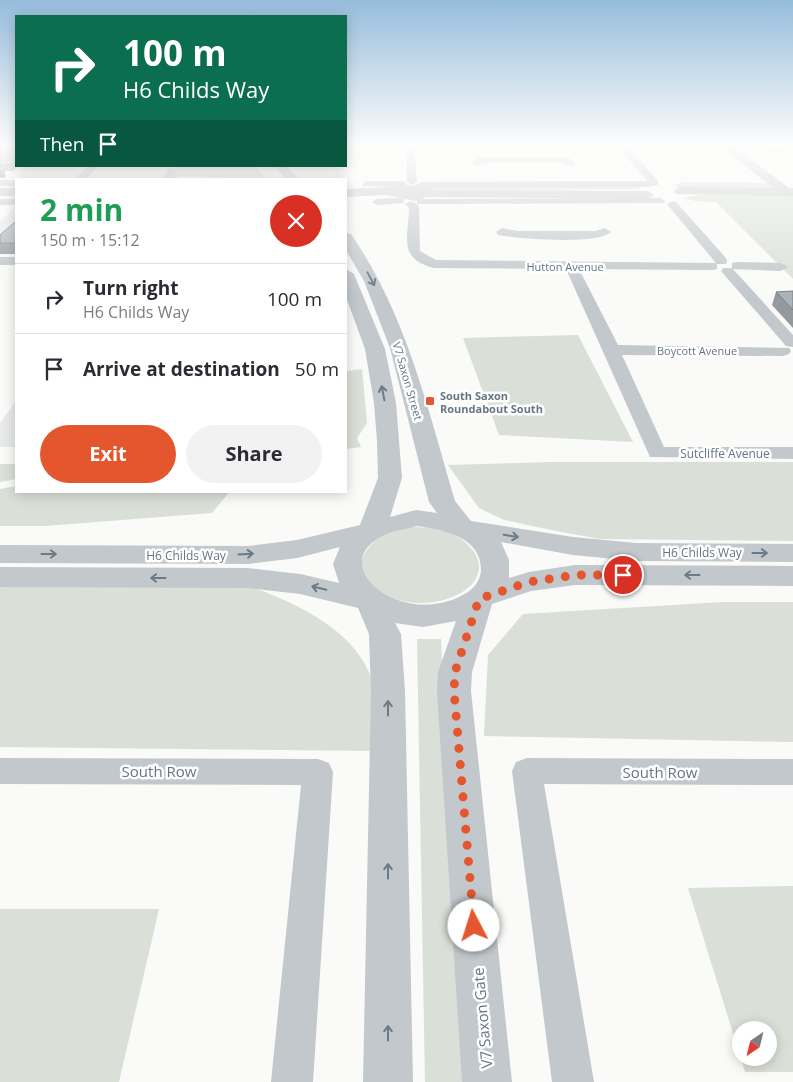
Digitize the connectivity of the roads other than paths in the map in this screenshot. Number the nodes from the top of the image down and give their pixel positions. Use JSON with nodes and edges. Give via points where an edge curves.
{"nodes":[{"id":1,"x":411,"y":194,"type":"edge"},
{"id":2,"x":425,"y":194,"type":"edge"},
{"id":3,"x":643,"y":194,"type":"edge"},
{"id":4,"x":665,"y":194,"type":"edge"},
{"id":5,"x":0,"y":202,"type":"edge"},
{"id":6,"x":15,"y":202,"type":"edge"},
{"id":7,"x":502,"y":232,"type":"dead end"},
{"id":8,"x":606,"y":232,"type":"dead end"},
{"id":9,"x":347,"y":239,"type":"edge"},
{"id":10,"x":725,"y":266,"type":"junction"},
{"id":11,"x":572,"y":267,"type":"junction"},
{"id":12,"x":781,"y":267,"type":"dead end"},
{"id":13,"x":347,"y":277,"type":"edge"},
{"id":14,"x":754,"y":299,"type":"junction"},
{"id":15,"x":773,"y":299,"type":"dead end"},
{"id":16,"x":790,"y":348,"type":"edge"},
{"id":17,"x":612,"y":350,"type":"junction"},
{"id":18,"x":793,"y":453,"type":"edge"},
{"id":19,"x":462,"y":527,"type":"junction"},
{"id":20,"x":370,"y":531,"type":"junction"},
{"id":21,"x":793,"y":553,"type":"edge"},
{"id":22,"x":0,"y":554,"type":"edge"},
{"id":23,"x":793,"y":576,"type":"edge"},
{"id":24,"x":0,"y":577,"type":"edge"},
{"id":25,"x":481,"y":598,"type":"junction"},
{"id":26,"x":368,"y":601,"type":"junction"},
{"id":27,"x":0,"y":770,"type":"edge"},
{"id":28,"x":793,"y":772,"type":"edge"},
{"id":29,"x":292,"y":1082,"type":"edge"},
{"id":30,"x":388,"y":1082,"type":"edge"},
{"id":31,"x":487,"y":1082,"type":"edge"},
{"id":32,"x":573,"y":1082,"type":"edge"}],
"edges":[{"from":1,"to":11,"type":"street","name":"Hutton Avenue","via":[[414,252],[419,258],[445,266]]},
{"from":2,"to":3,"type":"street","via":[[544,207]]},
{"from":4,"to":10,"type":"street"},
{"from":5,"to":6,"type":"street"},
{"from":7,"to":8,"type":"street","via":[[518,235],[554,231],[596,235]]},
{"from":9,"to":19,"type":"street","name":"V7 Saxon Street","one_way":true,"via":[[372,281],[400,348],[442,502]]},
{"from":10,"to":11,"type":"street","name":"Hutton Avenue"},
{"from":10,"to":12,"type":"street","name":"Hutton Avenue"},
{"from":10,"to":14,"type":"street"},
{"from":11,"to":17,"type":"street"},
{"from":20,"to":13,"type":"street","name":"V7 Saxon Street","one_way":true,"via":[[390,478],[389,441],[375,349]]},
{"from":14,"to":15,"type":"street"},
{"from":14,"to":16,"type":"street"},
{"from":16,"to":17,"type":"street","name":"Boycott Avenue"},
{"from":17,"to":18,"type":"street","name":"Sutcliffe Avenue","via":[[657,453]]},
{"from":19,"to":20,"type":"street","via":[[440,520],[416,518],[392,522]]},
{"from":19,"to":21,"type":"street","name":"H6 Childs Way","one_way":true,"via":[[573,546],[636,552]]},
{"from":19,"to":25,"type":"street","via":[[480,538],[491,551],[496,566],[493,582]]},
{"from":22,"to":20,"type":"street","name":"H6 Childs Way","one_way":true,"via":[[248,555],[296,549]]},
{"from":20,"to":26,"type":"street","via":[[353,546],[347,564],[351,583]]},
{"from":23,"to":25,"type":"street","name":"H6 Childs Way","one_way":true,"via":[[576,575],[529,582]]},
{"from":26,"to":24,"type":"street","name":"H6 Childs Way","one_way":true,"via":[[300,584],[246,578]]},
{"from":25,"to":26,"type":"street","via":[[455,611],[426,616],[396,612]]},
{"from":25,"to":31,"type":"street","name":"V7 Saxon Gate","via":[[455,672],[454,691]]},
{"from":30,"to":26,"type":"street","one_way":true,"via":[[388,691],[385,634]]},
{"from":27,"to":29,"type":"street","name":"South Row","via":[[318,772]]},
{"from":28,"to":32,"type":"street","name":"South Row","via":[[527,771]]}]}
